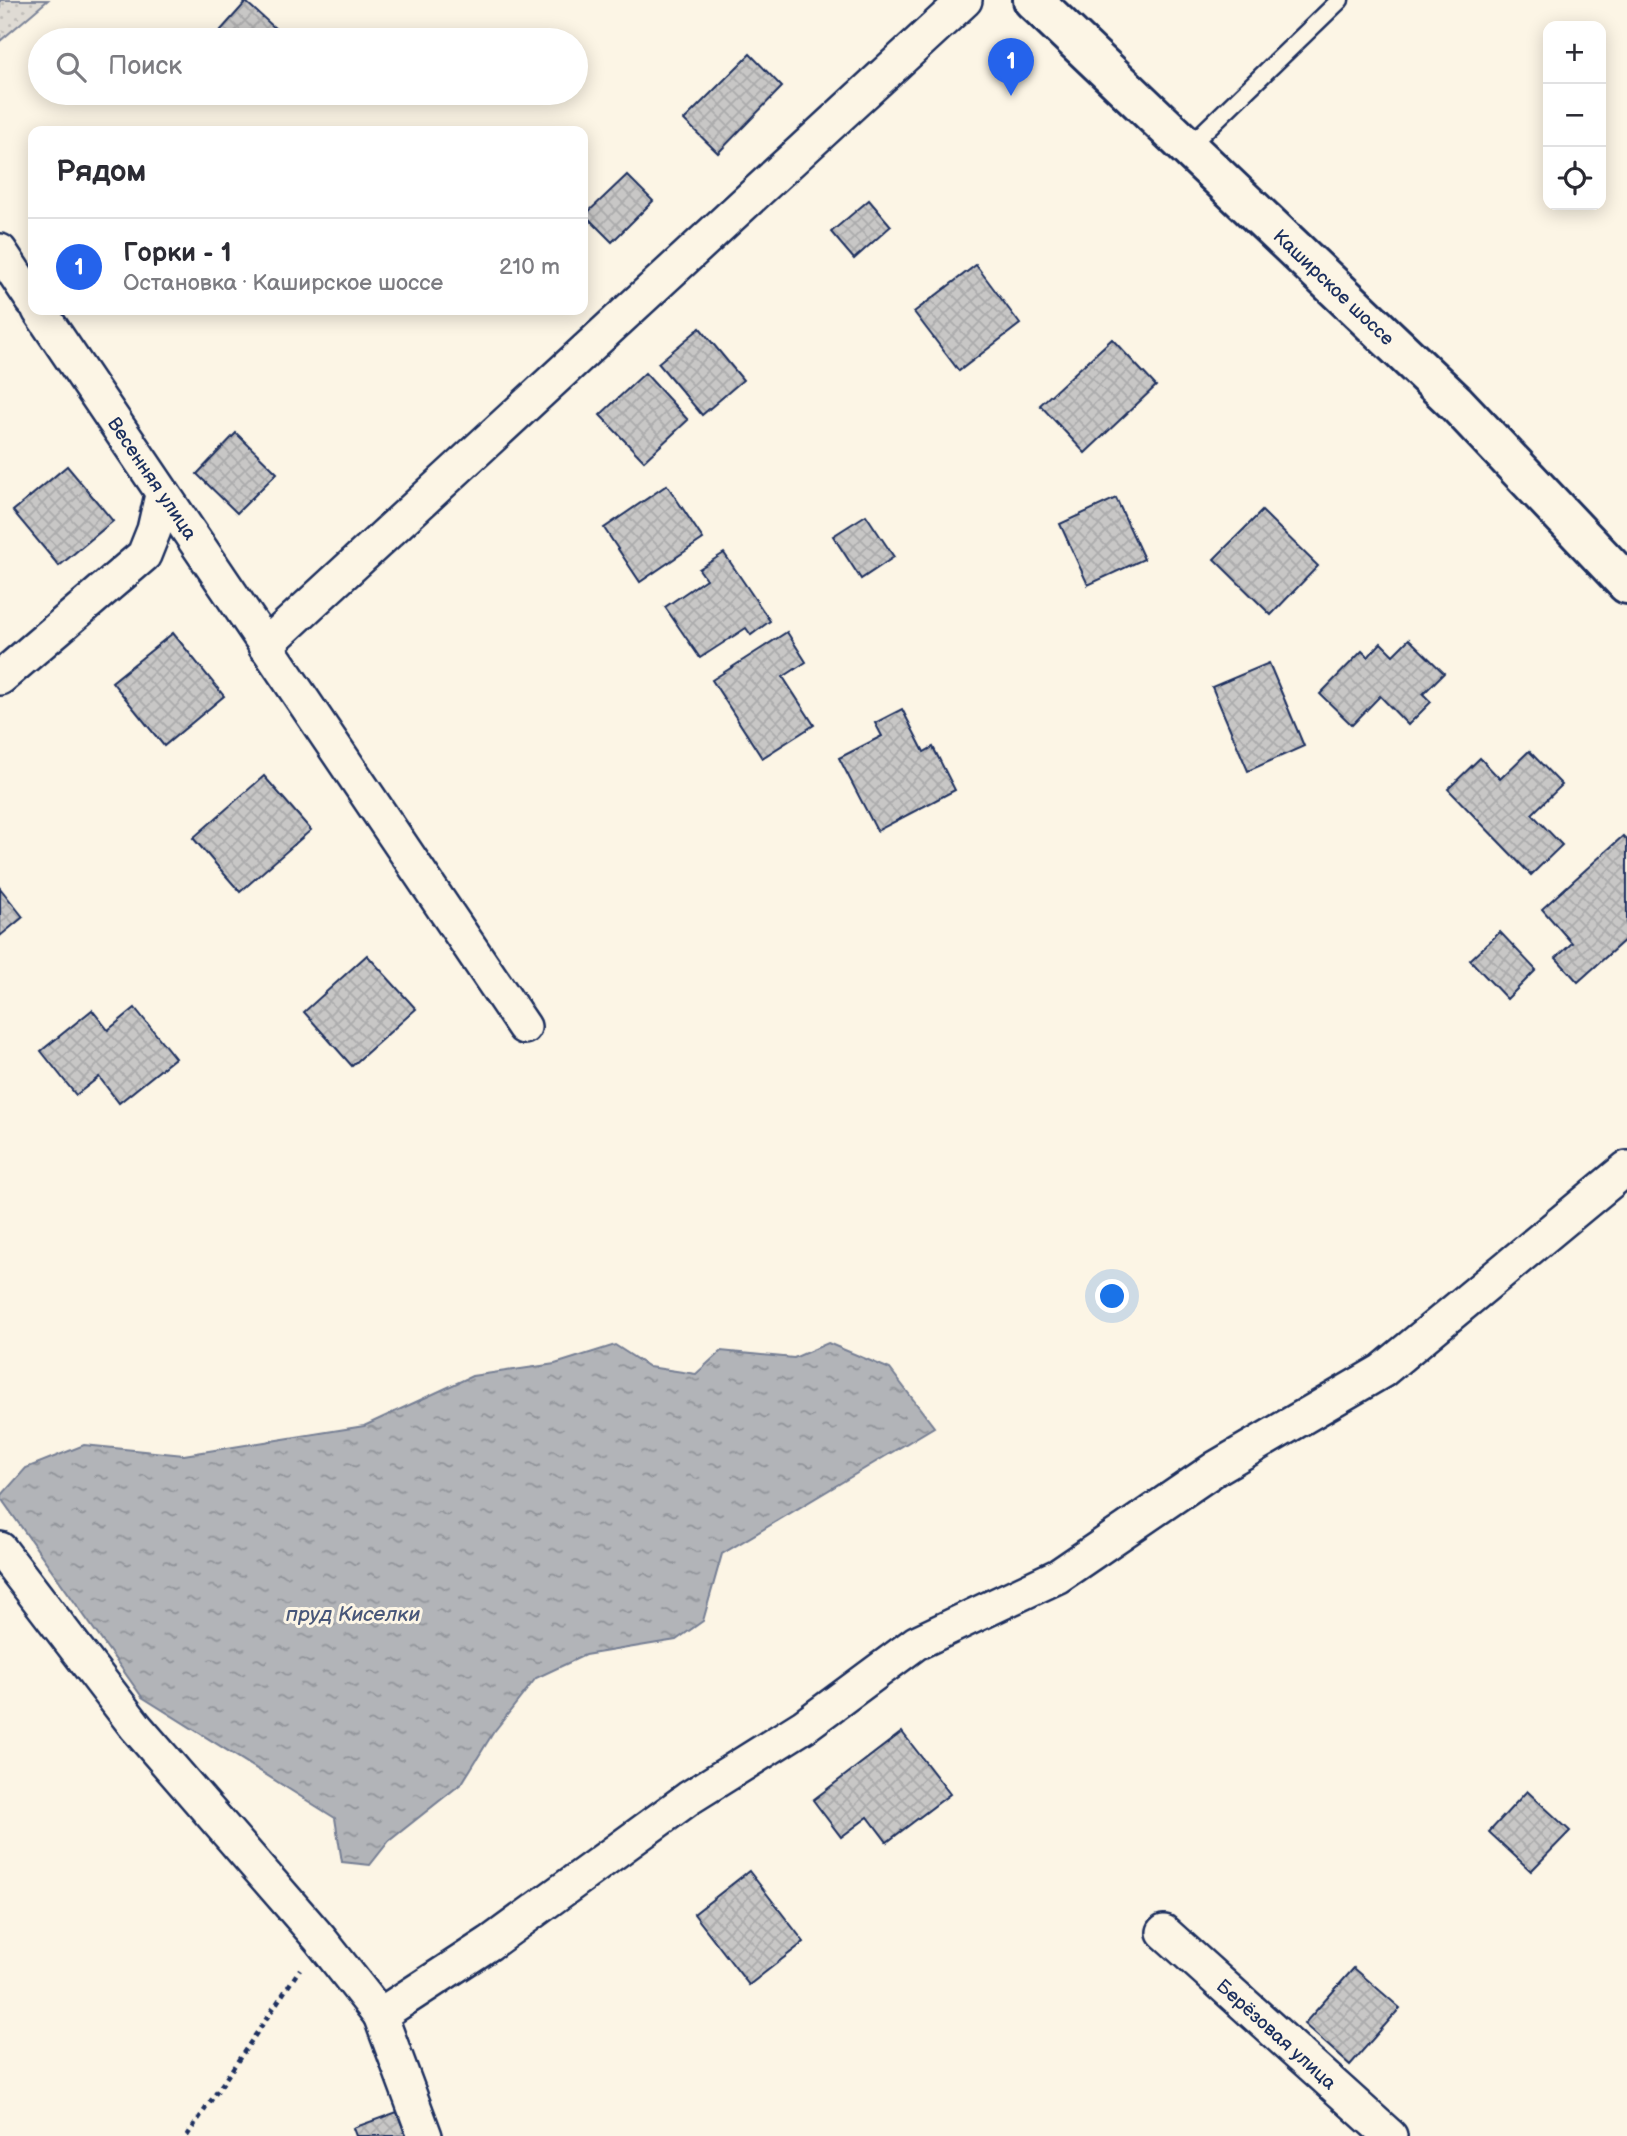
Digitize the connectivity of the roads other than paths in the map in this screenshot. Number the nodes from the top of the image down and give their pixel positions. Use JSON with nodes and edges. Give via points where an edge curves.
{"nodes":[{"id":1,"x":965,"y":0,"type":"edge"},
{"id":2,"x":1033,"y":0,"type":"edge"},
{"id":3,"x":1340,"y":0,"type":"edge"},
{"id":4,"x":1188,"y":147,"type":"junction"},
{"id":5,"x":0,"y":251,"type":"edge"},
{"id":6,"x":28,"y":293,"type":"edge"},
{"id":7,"x":42,"y":315,"type":"edge"},
{"id":8,"x":162,"y":495,"type":"junction"},
{"id":9,"x":1627,"y":584,"type":"edge"},
{"id":10,"x":265,"y":646,"type":"junction"},
{"id":11,"x":0,"y":678,"type":"edge"},
{"id":12,"x":524,"y":1027,"type":"dead end"},
{"id":13,"x":1627,"y":1168,"type":"edge"},
{"id":14,"x":0,"y":1549,"type":"edge"},
{"id":15,"x":1164,"y":1932,"type":"dead end"},
{"id":16,"x":380,"y":2015,"type":"junction"},
{"id":17,"x":425,"y":2136,"type":"edge"},
{"id":18,"x":1390,"y":2136,"type":"edge"}],
"edges":[{"from":1,"to":10,"type":"street"},
{"from":2,"to":4,"type":"main road","name":"Каширское шоссе"},
{"from":3,"to":4,"type":"lane"},
{"from":4,"to":9,"type":"main road","name":"Каширское шоссе","via":[[1456,403]]},
{"from":5,"to":6,"type":"street"},
{"from":7,"to":8,"type":"street","name":"Весенняя улица"},
{"from":8,"to":10,"type":"street","name":"Весенняя улица"},
{"from":8,"to":11,"type":"street","via":[[144,555]]},
{"from":10,"to":12,"type":"street","name":"Весенняя улица"},
{"from":13,"to":16,"type":"street","via":[[1382,1371],[1216,1468],[1058,1576],[916,1643],[804,1726],[689,1798],[490,1943]]},
{"from":14,"to":16,"type":"street","via":[[136,1727]]},
{"from":15,"to":18,"type":"street","name":"Берёзовая улица"},
{"from":16,"to":17,"type":"street"}]}
